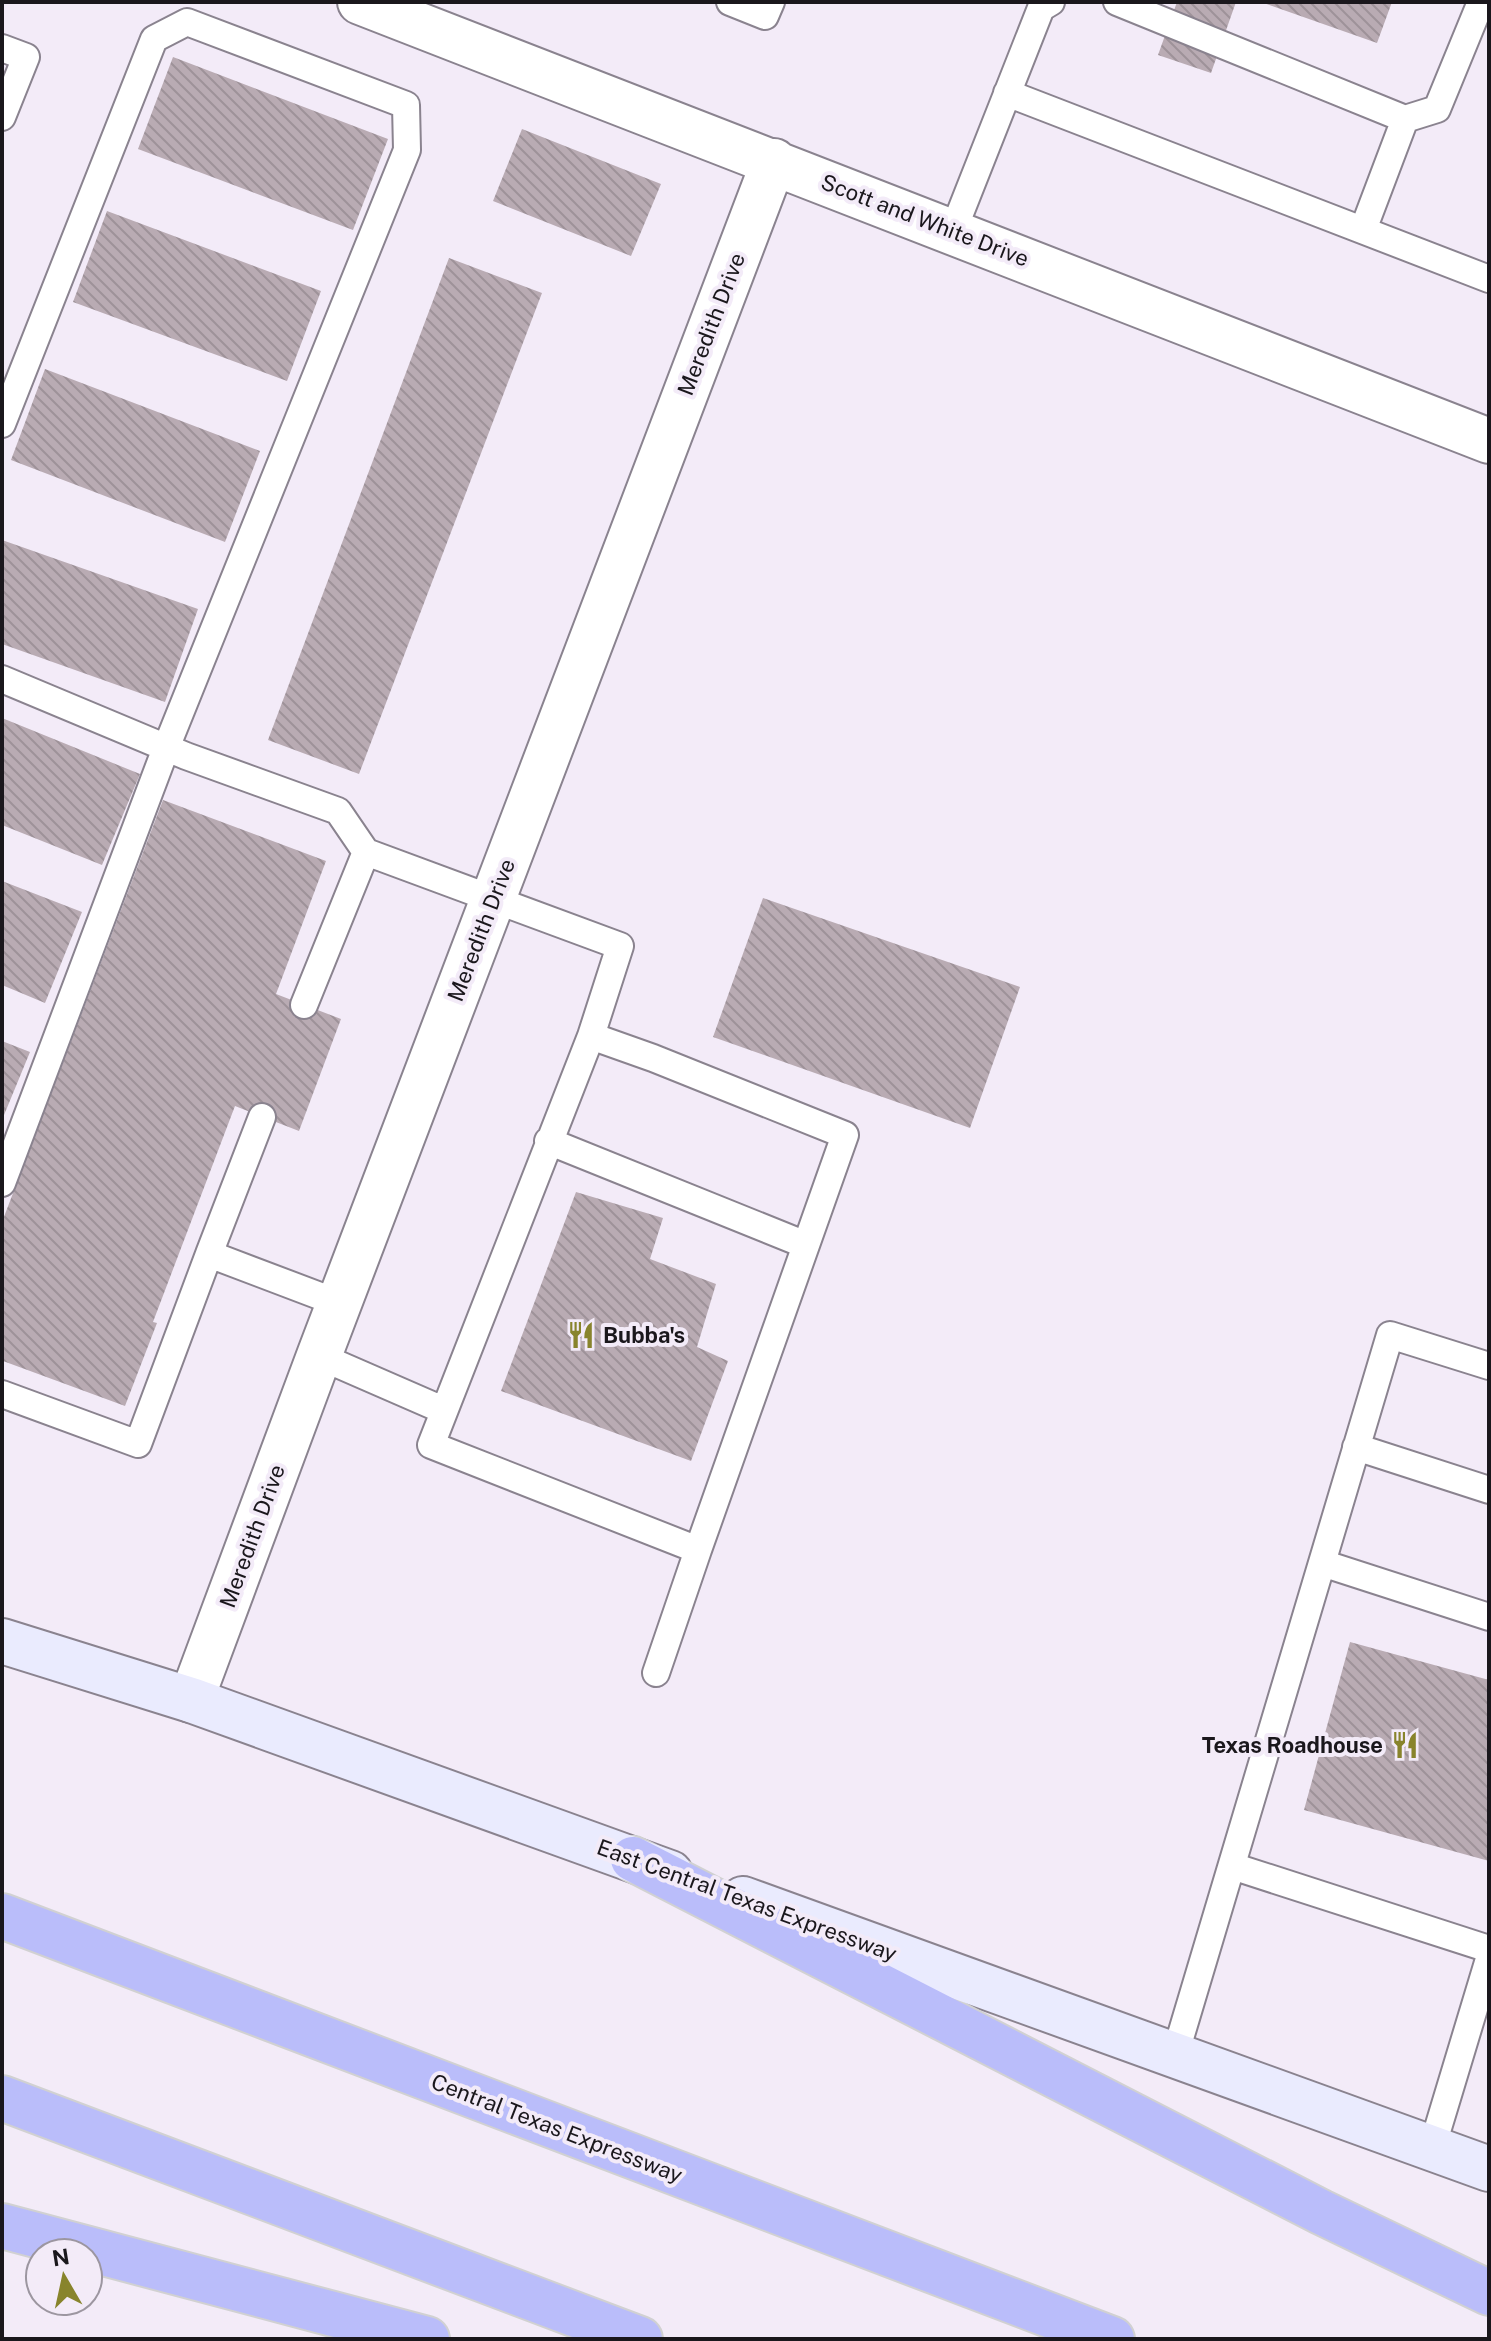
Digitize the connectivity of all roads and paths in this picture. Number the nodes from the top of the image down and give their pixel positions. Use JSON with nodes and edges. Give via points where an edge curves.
{"nodes":[{"id":1,"x":360,"y":2,"type":"edge"},
{"id":2,"x":730,"y":2,"type":"edge"},
{"id":3,"x":771,"y":2,"type":"edge"},
{"id":4,"x":1051,"y":2,"type":"edge"},
{"id":5,"x":1117,"y":2,"type":"edge"},
{"id":6,"x":1481,"y":2,"type":"edge"},
{"id":7,"x":2,"y":48,"type":"edge"},
{"id":8,"x":1007,"y":93,"type":"junction"},
{"id":9,"x":2,"y":117,"type":"edge"},
{"id":10,"x":1405,"y":119,"type":"junction"},
{"id":11,"x":774,"y":161,"type":"junction"},
{"id":12,"x":1363,"y":230,"type":"junction"},
{"id":13,"x":953,"y":231,"type":"junction"},
{"id":14,"x":1489,"y":279,"type":"edge"},
{"id":15,"x":2,"y":424,"type":"edge"},
{"id":16,"x":1489,"y":441,"type":"edge"},
{"id":17,"x":2,"y":679,"type":"edge"},
{"id":18,"x":166,"y":748,"type":"junction"},
{"id":19,"x":366,"y":852,"type":"junction"},
{"id":20,"x":493,"y":899,"type":"junction"},
{"id":21,"x":304,"y":1005,"type":"dead end"},
{"id":22,"x":591,"y":1036,"type":"junction"},
{"id":23,"x":262,"y":1117,"type":"dead end"},
{"id":24,"x":548,"y":1141,"type":"junction"},
{"id":25,"x":2,"y":1183,"type":"edge"},
{"id":26,"x":806,"y":1245,"type":"junction"},
{"id":27,"x":209,"y":1254,"type":"junction"},
{"id":28,"x":341,"y":1304,"type":"junction"},
{"id":29,"x":319,"y":1356,"type":"junction"},
{"id":30,"x":1489,"y":1366,"type":"edge"},
{"id":31,"x":2,"y":1394,"type":"edge"},
{"id":32,"x":443,"y":1410,"type":"junction"},
{"id":33,"x":1356,"y":1447,"type":"junction"},
{"id":34,"x":1489,"y":1490,"type":"edge"},
{"id":35,"x":698,"y":1550,"type":"junction"},
{"id":36,"x":1322,"y":1563,"type":"junction"},
{"id":37,"x":1489,"y":1617,"type":"edge"},
{"id":38,"x":2,"y":1641,"type":"edge"},
{"id":39,"x":656,"y":1673,"type":"dead end"},
{"id":40,"x":191,"y":1700,"type":"junction"},
{"id":41,"x":633,"y":1859,"type":"junction"},
{"id":42,"x":1232,"y":1866,"type":"junction"},
{"id":43,"x":2,"y":1916,"type":"edge"},
{"id":44,"x":1489,"y":1949,"type":"edge"},
{"id":45,"x":1489,"y":1959,"type":"edge"},
{"id":46,"x":1175,"y":2055,"type":"junction"},
{"id":47,"x":2,"y":2098,"type":"edge"},
{"id":48,"x":1432,"y":2148,"type":"junction"},
{"id":49,"x":1489,"y":2169,"type":"edge"},
{"id":50,"x":2,"y":2226,"type":"edge"},
{"id":51,"x":1489,"y":2293,"type":"edge"},
{"id":52,"x":427,"y":2339,"type":"edge"},
{"id":53,"x":640,"y":2339,"type":"edge"},
{"id":54,"x":1112,"y":2339,"type":"edge"}],
"edges":[{"from":1,"to":11,"type":"street","name":"Scott and White Drive"},
{"from":2,"to":3,"type":"lane","via":[[765,16]]},
{"from":4,"to":8,"type":"lane","via":[[1041,8]]},
{"from":5,"to":10,"type":"lane"},
{"from":6,"to":10,"type":"lane","via":[[1437,109]]},
{"from":7,"to":9,"type":"lane","via":[[26,57]]},
{"from":8,"to":12,"type":"lane"},
{"from":8,"to":13,"type":"lane"},
{"from":10,"to":12,"type":"lane"},
{"from":11,"to":13,"type":"street","name":"Scott and White Drive"},
{"from":11,"to":20,"type":"street","name":"Meredith Drive"},
{"from":12,"to":14,"type":"lane"},
{"from":13,"to":16,"type":"street","name":"Scott and White Drive"},
{"from":15,"to":18,"type":"lane","via":[[154,39],[187,22],[406,105],[407,150]]},
{"from":17,"to":18,"type":"lane"},
{"from":18,"to":19,"type":"lane","via":[[338,811]]},
{"from":18,"to":25,"type":"lane"},
{"from":19,"to":20,"type":"lane"},
{"from":19,"to":21,"type":"lane"},
{"from":20,"to":22,"type":"lane","via":[[620,946]]},
{"from":20,"to":28,"type":"street","name":"Meredith Drive"},
{"from":22,"to":24,"type":"lane"},
{"from":22,"to":26,"type":"lane","via":[[845,1135]]},
{"from":23,"to":27,"type":"lane"},
{"from":24,"to":26,"type":"lane"},
{"from":24,"to":32,"type":"lane"},
{"from":26,"to":35,"type":"lane"},
{"from":27,"to":28,"type":"lane"},
{"from":27,"to":31,"type":"lane","via":[[138,1444]]},
{"from":28,"to":29,"type":"street","name":"Meredith Drive"},
{"from":29,"to":32,"type":"lane"},
{"from":29,"to":40,"type":"street","name":"Meredith Drive"},
{"from":30,"to":33,"type":"lane","via":[[1390,1335]]},
{"from":32,"to":35,"type":"lane","via":[[431,1445]]},
{"from":33,"to":34,"type":"lane"},
{"from":33,"to":36,"type":"lane"},
{"from":35,"to":39,"type":"lane"},
{"from":36,"to":37,"type":"lane"},
{"from":36,"to":42,"type":"lane"},
{"from":38,"to":40,"type":"main road","name":"East Central Texas Expressway"},
{"from":40,"to":41,"type":"main road","name":"East Central Texas Expressway"},
{"from":41,"to":46,"type":"main road","name":"East Central Texas Expressway"},
{"from":41,"to":51,"type":"highway"},
{"from":42,"to":44,"type":"lane"},
{"from":42,"to":46,"type":"lane"},
{"from":43,"to":54,"type":"highway","name":"Central Texas Expressway"},
{"from":45,"to":48,"type":"lane"},
{"from":46,"to":48,"type":"main road","name":"East Central Texas Expressway"},
{"from":47,"to":53,"type":"highway"},
{"from":48,"to":49,"type":"main road","name":"East Central Texas Expressway"},
{"from":50,"to":52,"type":"highway"}]}
